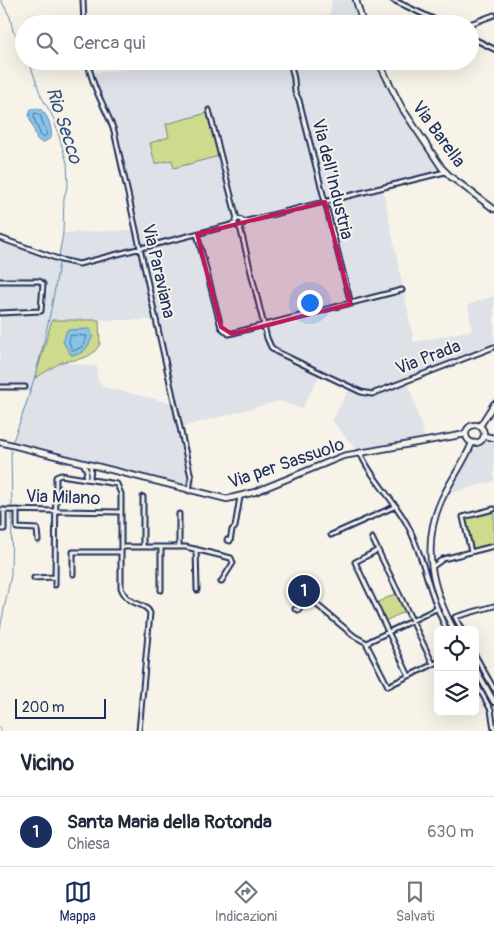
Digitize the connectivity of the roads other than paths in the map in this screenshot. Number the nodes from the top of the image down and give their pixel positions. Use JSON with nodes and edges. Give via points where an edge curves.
{"nodes":[{"id":1,"x":83,"y":0,"type":"edge"},
{"id":2,"x":356,"y":0,"type":"edge"},
{"id":3,"x":393,"y":0,"type":"edge"},
{"id":4,"x":84,"y":15,"type":"edge"},
{"id":5,"x":360,"y":15,"type":"edge"},
{"id":6,"x":425,"y":15,"type":"edge"},
{"id":7,"x":494,"y":15,"type":"edge"},
{"id":8,"x":479,"y":21,"type":"edge"},
{"id":9,"x":479,"y":42,"type":"edge"},
{"id":10,"x":494,"y":49,"type":"edge"},
{"id":11,"x":90,"y":70,"type":"edge"},
{"id":12,"x":292,"y":70,"type":"edge"},
{"id":13,"x":383,"y":70,"type":"edge"},
{"id":14,"x":209,"y":110,"type":"dead end"},
{"id":15,"x":445,"y":172,"type":"junction"},
{"id":16,"x":325,"y":202,"type":"junction"},
{"id":17,"x":494,"y":209,"type":"edge"},
{"id":18,"x":237,"y":219,"type":"junction"},
{"id":19,"x":243,"y":222,"type":"junction"},
{"id":20,"x":235,"y":224,"type":"junction"},
{"id":21,"x":240,"y":227,"type":"junction"},
{"id":22,"x":197,"y":234,"type":"junction"},
{"id":23,"x":0,"y":238,"type":"edge"},
{"id":24,"x":140,"y":249,"type":"junction"},
{"id":25,"x":0,"y":282,"type":"edge"},
{"id":26,"x":402,"y":290,"type":"dead end"},
{"id":27,"x":351,"y":304,"type":"junction"},
{"id":28,"x":0,"y":313,"type":"edge"},
{"id":29,"x":264,"y":326,"type":"junction"},
{"id":30,"x":494,"y":347,"type":"edge"},
{"id":31,"x":0,"y":387,"type":"edge"},
{"id":32,"x":25,"y":387,"type":"dead end"},
{"id":33,"x":494,"y":404,"type":"edge"},
{"id":34,"x":480,"y":426,"type":"junction"},
{"id":35,"x":466,"y":434,"type":"junction"},
{"id":36,"x":484,"y":436,"type":"junction"},
{"id":37,"x":494,"y":438,"type":"edge"},
{"id":38,"x":0,"y":442,"type":"edge"},
{"id":39,"x":472,"y":443,"type":"junction"},
{"id":40,"x":360,"y":452,"type":"junction"},
{"id":41,"x":83,"y":463,"type":"junction"},
{"id":42,"x":92,"y":466,"type":"junction"},
{"id":43,"x":88,"y":472,"type":"junction"},
{"id":44,"x":85,"y":478,"type":"junction"},
{"id":45,"x":90,"y":479,"type":"junction"},
{"id":46,"x":189,"y":491,"type":"junction"},
{"id":47,"x":240,"y":496,"type":"junction"},
{"id":48,"x":143,"y":497,"type":"dead end"},
{"id":49,"x":396,"y":506,"type":"junction"},
{"id":50,"x":494,"y":509,"type":"edge"},
{"id":51,"x":2,"y":510,"type":"edge"},
{"id":52,"x":17,"y":510,"type":"junction"},
{"id":53,"x":55,"y":511,"type":"junction"},
{"id":54,"x":121,"y":512,"type":"junction"},
{"id":55,"x":179,"y":514,"type":"dead end"},
{"id":56,"x":0,"y":529,"type":"edge"},
{"id":57,"x":331,"y":535,"type":"dead end"},
{"id":58,"x":372,"y":538,"type":"dead end"},
{"id":59,"x":38,"y":540,"type":"dead end"},
{"id":60,"x":227,"y":540,"type":"dead end"},
{"id":61,"x":494,"y":546,"type":"edge"},
{"id":62,"x":121,"y":547,"type":"junction"},
{"id":63,"x":143,"y":547,"type":"junction"},
{"id":64,"x":161,"y":547,"type":"junction"},
{"id":65,"x":178,"y":547,"type":"junction"},
{"id":66,"x":430,"y":547,"type":"junction"},
{"id":67,"x":196,"y":549,"type":"junction"},
{"id":68,"x":378,"y":550,"type":"junction"},
{"id":69,"x":121,"y":552,"type":"junction"},
{"id":70,"x":471,"y":552,"type":"junction"},
{"id":71,"x":443,"y":559,"type":"junction"},
{"id":72,"x":432,"y":573,"type":"junction"},
{"id":73,"x":73,"y":574,"type":"dead end"},
{"id":74,"x":55,"y":577,"type":"junction"},
{"id":75,"x":34,"y":578,"type":"dead end"},
{"id":76,"x":221,"y":582,"type":"dead end"},
{"id":77,"x":55,"y":585,"type":"dead end"},
{"id":78,"x":161,"y":590,"type":"dead end"},
{"id":79,"x":196,"y":590,"type":"dead end"},
{"id":80,"x":494,"y":606,"type":"edge"},
{"id":81,"x":295,"y":609,"type":"dead end"},
{"id":82,"x":436,"y":609,"type":"junction"},
{"id":83,"x":412,"y":621,"type":"junction"},
{"id":84,"x":445,"y":626,"type":"edge"},
{"id":85,"x":452,"y":626,"type":"edge"},
{"id":86,"x":460,"y":626,"type":"edge"},
{"id":87,"x":389,"y":633,"type":"junction"},
{"id":88,"x":368,"y":643,"type":"junction"},
{"id":89,"x":479,"y":662,"type":"edge"},
{"id":90,"x":433,"y":664,"type":"joint"},
{"id":91,"x":477,"y":671,"type":"edge"},
{"id":92,"x":409,"y":676,"type":"junction"},
{"id":93,"x":494,"y":687,"type":"edge"},
{"id":94,"x":479,"y":688,"type":"edge"},
{"id":95,"x":487,"y":688,"type":"junction"},
{"id":96,"x":494,"y":702,"type":"edge"},
{"id":97,"x":494,"y":729,"type":"edge"},
{"id":98,"x":139,"y":731,"type":"edge"}],
"edges":[{"from":1,"to":4,"type":"street"},
{"from":2,"to":5,"type":"main road"},
{"from":3,"to":6,"type":"street"},
{"from":7,"to":8,"type":"street"},
{"from":9,"to":10,"type":"street"},
{"from":11,"to":24,"type":"street","name":"Via Paraviana","via":[[114,131]]},
{"from":12,"to":16,"type":"street","name":"Via dell’Industria"},
{"from":13,"to":15,"type":"main road","name":"Via Barella","via":[[402,108]]},
{"from":14,"to":18,"type":"street"},
{"from":15,"to":16,"type":"street"},
{"from":15,"to":17,"type":"main road","name":"Via Barella"},
{"from":16,"to":19,"type":"street"},
{"from":16,"to":27,"type":"street","name":"Via dell’Industria"},
{"from":18,"to":19,"type":"street"},
{"from":18,"to":20,"type":"street"},
{"from":19,"to":21,"type":"street"},
{"from":20,"to":21,"type":"street"},
{"from":20,"to":22,"type":"street"},
{"from":21,"to":29,"type":"street"},
{"from":22,"to":24,"type":"street"},
{"from":22,"to":29,"type":"street","via":[[222,329],[232,334]]},
{"from":23,"to":24,"type":"street","via":[[74,264]]},
{"from":24,"to":46,"type":"street","name":"Via Paraviana","via":[[191,476]]},
{"from":25,"to":28,"type":"street","via":[[39,281],[43,284],[43,308],[40,312]]},
{"from":26,"to":27,"type":"street"},
{"from":27,"to":29,"type":"street"},
{"from":29,"to":30,"type":"street","name":"Via Prada","via":[[268,342],[277,352],[361,392],[372,394]]},
{"from":31,"to":32,"type":"street"},
{"from":33,"to":34,"type":"main road"},
{"from":34,"to":35,"type":"main road","via":[[470,427]]},
{"from":34,"to":36,"type":"main road"},
{"from":35,"to":39,"type":"main road"},
{"from":35,"to":40,"type":"main road","name":"Via per Sassuolo"},
{"from":36,"to":37,"type":"main road"},
{"from":36,"to":39,"type":"main road","via":[[480,443]]},
{"from":38,"to":41,"type":"main road","name":"Via per Sassuolo"},
{"from":39,"to":66,"type":"main road","via":[[441,501]]},
{"from":40,"to":47,"type":"main road","name":"Via per Sassuolo"},
{"from":40,"to":49,"type":"street"},
{"from":41,"to":42,"type":"main road","name":"Via per Sassuolo"},
{"from":41,"to":43,"type":"street"},
{"from":42,"to":43,"type":"street"},
{"from":42,"to":43,"type":"street"},
{"from":42,"to":46,"type":"main road","name":"Via per Sassuolo"},
{"from":43,"to":44,"type":"street"},
{"from":43,"to":45,"type":"street"},
{"from":44,"to":45,"type":"street"},
{"from":44,"to":53,"type":"street","via":[[57,476]]},
{"from":45,"to":54,"type":"street","via":[[117,484],[121,491]]},
{"from":46,"to":47,"type":"main road","name":"Via per Sassuolo","via":[[220,498]]},
{"from":47,"to":60,"type":"street","via":[[236,524],[230,541]]},
{"from":48,"to":63,"type":"street"},
{"from":49,"to":57,"type":"street"},
{"from":49,"to":82,"type":"street","via":[[416,543]]},
{"from":50,"to":70,"type":"street","via":[[463,517]]},
{"from":51,"to":52,"type":"street","name":"Via Milano"},
{"from":51,"to":56,"type":"street","name":"Via Milano","via":[[4,529]]},
{"from":52,"to":53,"type":"street","name":"Via Milano"},
{"from":52,"to":59,"type":"street","via":[[17,528],[37,529]]},
{"from":53,"to":54,"type":"street","name":"Via Milano"},
{"from":53,"to":74,"type":"street"},
{"from":54,"to":62,"type":"street"},
{"from":55,"to":65,"type":"street"},
{"from":58,"to":68,"type":"street"},
{"from":61,"to":70,"type":"street"},
{"from":62,"to":63,"type":"street"},
{"from":62,"to":69,"type":"street"},
{"from":63,"to":64,"type":"street"},
{"from":64,"to":65,"type":"street"},
{"from":64,"to":78,"type":"street"},
{"from":65,"to":67,"type":"street"},
{"from":66,"to":71,"type":"street","via":[[435,557]]},
{"from":66,"to":72,"type":"main road"},
{"from":67,"to":76,"type":"street","via":[[233,560]]},
{"from":67,"to":79,"type":"street"},
{"from":68,"to":83,"type":"street"},
{"from":68,"to":87,"type":"street","via":[[355,562]]},
{"from":69,"to":73,"type":"street","via":[[73,552]]},
{"from":69,"to":98,"type":"street","via":[[123,593],[128,601],[146,607],[150,613]]},
{"from":70,"to":71,"type":"street"},
{"from":71,"to":72,"type":"street","via":[[433,565]]},
{"from":72,"to":85,"type":"main road","via":[[439,601]]},
{"from":74,"to":75,"type":"street"},
{"from":74,"to":77,"type":"street"},
{"from":80,"to":86,"type":"street","via":[[455,617]]},
{"from":81,"to":88,"type":"street","via":[[310,599],[354,636]]},
{"from":82,"to":83,"type":"street"},
{"from":82,"to":84,"type":"street"},
{"from":83,"to":87,"type":"street"},
{"from":83,"to":90,"type":"street"},
{"from":87,"to":88,"type":"street"},
{"from":87,"to":92,"type":"street"},
{"from":88,"to":92,"type":"street","via":[[388,686]]},
{"from":89,"to":93,"type":"street"},
{"from":90,"to":92,"type":"street"},
{"from":91,"to":95,"type":"main road"},
{"from":93,"to":95,"type":"street"},
{"from":94,"to":97,"type":"street","via":[[491,710]]},
{"from":95,"to":96,"type":"main road"}]}
